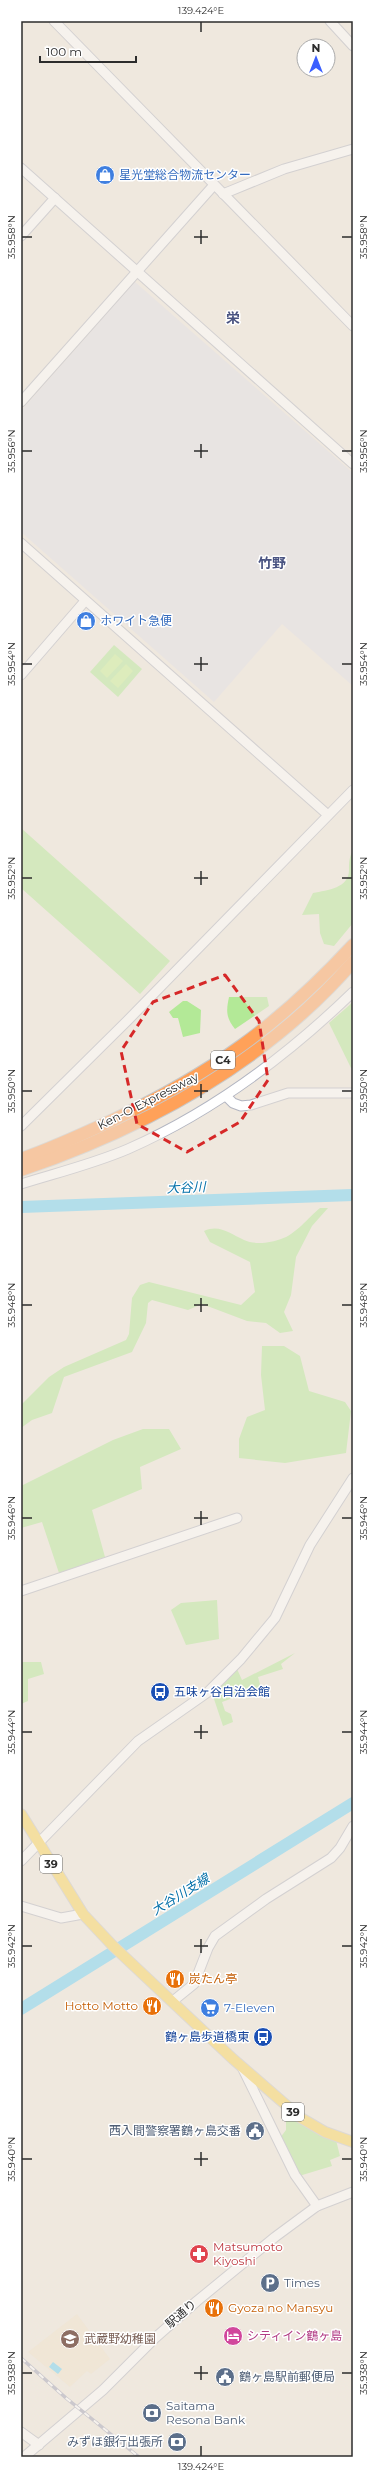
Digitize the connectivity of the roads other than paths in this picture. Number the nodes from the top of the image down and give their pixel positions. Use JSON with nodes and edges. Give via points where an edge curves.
{"nodes":[{"id":1,"x":54,"y":21,"type":"edge"},
{"id":2,"x":330,"y":21,"type":"edge"},
{"id":3,"x":353,"y":46,"type":"edge"},
{"id":4,"x":353,"y":149,"type":"edge"},
{"id":5,"x":21,"y":168,"type":"edge"},
{"id":6,"x":214,"y":185,"type":"junction"},
{"id":7,"x":223,"y":194,"type":"junction"},
{"id":8,"x":55,"y":198,"type":"junction"},
{"id":9,"x":21,"y":236,"type":"edge"},
{"id":10,"x":137,"y":271,"type":"junction"},
{"id":11,"x":353,"y":326,"type":"edge"},
{"id":12,"x":21,"y":402,"type":"edge"},
{"id":13,"x":353,"y":464,"type":"edge"},
{"id":14,"x":21,"y":543,"type":"edge"},
{"id":15,"x":85,"y":601,"type":"junction"},
{"id":16,"x":21,"y":675,"type":"edge"},
{"id":17,"x":353,"y":790,"type":"edge"},
{"id":18,"x":328,"y":816,"type":"junction"},
{"id":19,"x":353,"y":945,"type":"edge"},
{"id":20,"x":353,"y":962,"type":"edge"},
{"id":21,"x":353,"y":992,"type":"edge"},
{"id":22,"x":353,"y":1093,"type":"edge"},
{"id":23,"x":226,"y":1096,"type":"junction"},
{"id":24,"x":21,"y":1126,"type":"edge"},
{"id":25,"x":71,"y":1145,"type":"junction"},
{"id":26,"x":21,"y":1159,"type":"edge"},
{"id":27,"x":21,"y":1170,"type":"edge"},
{"id":28,"x":21,"y":1184,"type":"edge"},
{"id":29,"x":353,"y":1478,"type":"edge"},
{"id":30,"x":237,"y":1518,"type":"dead end"},
{"id":31,"x":21,"y":1591,"type":"edge"},
{"id":32,"x":21,"y":1814,"type":"edge"},
{"id":33,"x":353,"y":1826,"type":"edge"},
{"id":34,"x":39,"y":1843,"type":"junction"},
{"id":35,"x":21,"y":1861,"type":"edge"},
{"id":36,"x":21,"y":1906,"type":"edge"},
{"id":37,"x":83,"y":1914,"type":"junction"},
{"id":38,"x":173,"y":2001,"type":"junction"},
{"id":39,"x":242,"y":2067,"type":"junction"},
{"id":40,"x":353,"y":2142,"type":"edge"},
{"id":41,"x":353,"y":2192,"type":"edge"},
{"id":42,"x":317,"y":2206,"type":"junction"},
{"id":43,"x":21,"y":2432,"type":"edge"},
{"id":44,"x":38,"y":2445,"type":"junction"},
{"id":45,"x":24,"y":2457,"type":"edge"}],
"edges":[{"from":1,"to":6,"type":"street"},
{"from":2,"to":3,"type":"street"},
{"from":4,"to":7,"type":"street","via":[[284,170]]},
{"from":5,"to":8,"type":"street"},
{"from":6,"to":7,"type":"street"},
{"from":6,"to":10,"type":"street"},
{"from":7,"to":11,"type":"street"},
{"from":8,"to":9,"type":"street"},
{"from":8,"to":10,"type":"street"},
{"from":10,"to":12,"type":"street"},
{"from":10,"to":13,"type":"street"},
{"from":14,"to":15,"type":"street"},
{"from":15,"to":16,"type":"street"},
{"from":15,"to":18,"type":"street"},
{"from":17,"to":18,"type":"street"},
{"from":18,"to":24,"type":"street","via":[[129,1020]]},
{"from":19,"to":25,"type":"highway","name":"Ken-O Expressway","number":"C4","via":[[294,1005],[220,1062]]},
{"from":20,"to":25,"type":"highway","name":"Ken-O Expressway","number":"C4","via":[[278,1034],[228,1072],[169,1107]]},
{"from":21,"to":23,"type":"street","via":[[311,1032]]},
{"from":22,"to":23,"type":"street","via":[[288,1093],[241,1106]]},
{"from":23,"to":28,"type":"street","via":[[156,1136],[126,1149]]},
{"from":25,"to":26,"type":"highway","name":"Ken-O Expressway","number":"C4"},
{"from":25,"to":27,"type":"highway","name":"Ken-O Expressway","number":"C4"},
{"from":29,"to":34,"type":"street","via":[[310,1545],[275,1618],[241,1659],[208,1692],[138,1741]]},
{"from":30,"to":31,"type":"street"},
{"from":32,"to":34,"type":"main road","number":"39"},
{"from":33,"to":38,"type":"street","via":[[331,1858],[260,1903],[215,1936],[194,1984]]},
{"from":34,"to":35,"type":"street"},
{"from":34,"to":37,"type":"main road","number":"39"},
{"from":36,"to":37,"type":"street","via":[[61,1918]]},
{"from":37,"to":38,"type":"main road","number":"39","via":[[121,1954]]},
{"from":38,"to":39,"type":"main road","number":"39"},
{"from":39,"to":40,"type":"main road","number":"39","via":[[301,2118],[325,2132]]},
{"from":39,"to":42,"type":"street","via":[[295,2175]]},
{"from":41,"to":42,"type":"street","name":"駅通り"},
{"from":42,"to":44,"type":"street","name":"駅通り","via":[[197,2301],[155,2338],[103,2390]]},
{"from":43,"to":44,"type":"street"},
{"from":44,"to":45,"type":"street","name":"駅通り"}]}
